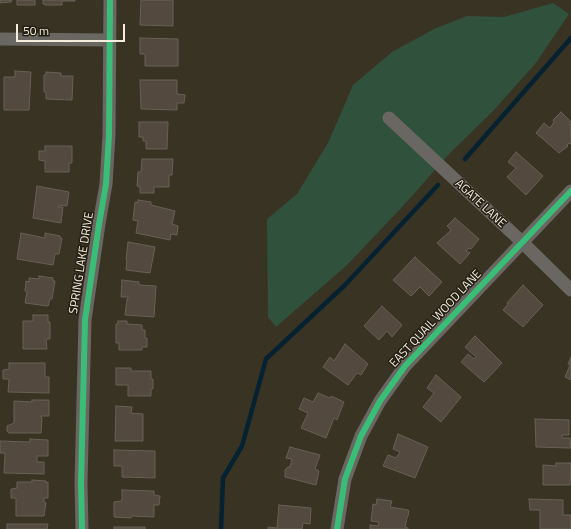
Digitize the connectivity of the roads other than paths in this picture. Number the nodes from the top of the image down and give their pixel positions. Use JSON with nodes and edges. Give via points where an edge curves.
{"nodes":[{"id":1,"x":110,"y":0,"type":"edge"},
{"id":2,"x":0,"y":39,"type":"edge"},
{"id":3,"x":110,"y":40,"type":"junction"},
{"id":4,"x":389,"y":118,"type":"dead end"},
{"id":5,"x":571,"y":191,"type":"edge"},
{"id":6,"x":522,"y":242,"type":"junction"},
{"id":7,"x":571,"y":290,"type":"edge"},
{"id":8,"x":82,"y":529,"type":"edge"},
{"id":9,"x":337,"y":529,"type":"edge"}],
"edges":[{"from":1,"to":3,"type":"street","name":"SPRING LAKE DRIVE"},
{"from":2,"to":3,"type":"street"},
{"from":3,"to":8,"type":"street","name":"SPRING LAKE DRIVE","via":[[106,184],[85,320]]},
{"from":4,"to":6,"type":"street","name":"AGATE LANE"},
{"from":5,"to":6,"type":"street","name":"EAST QUAIL WOOD LANE"},
{"from":6,"to":7,"type":"street","name":"AGATE LANE"},
{"from":6,"to":9,"type":"street","name":"EAST QUAIL WOOD LANE","via":[[405,366],[380,401],[360,436],[345,480]]}]}
